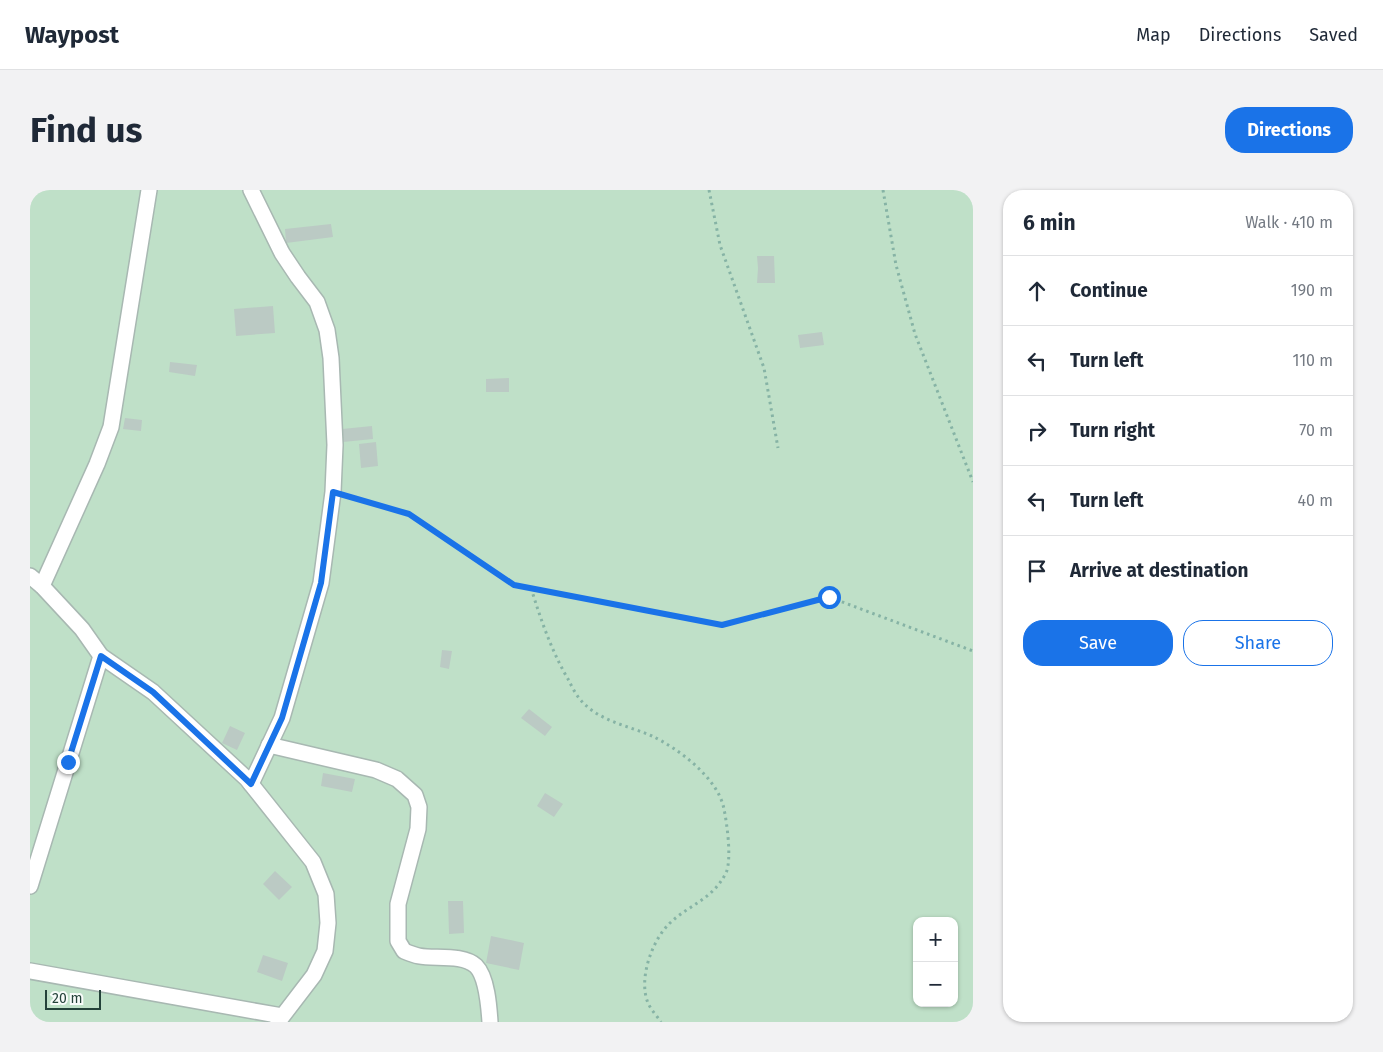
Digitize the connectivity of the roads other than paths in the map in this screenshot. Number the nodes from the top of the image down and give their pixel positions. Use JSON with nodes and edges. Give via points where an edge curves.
{"nodes":[{"id":1,"x":150,"y":190,"type":"edge"},
{"id":2,"x":251,"y":190,"type":"edge"},
{"id":3,"x":36,"y":581,"type":"edge"},
{"id":4,"x":101,"y":656,"type":"junction"},
{"id":5,"x":269,"y":745,"type":"junction"},
{"id":6,"x":251,"y":784,"type":"junction"},
{"id":7,"x":30,"y":886,"type":"edge"},
{"id":8,"x":30,"y":971,"type":"edge"},
{"id":9,"x":280,"y":1019,"type":"edge"},
{"id":10,"x":490,"y":1022,"type":"edge"}],
"edges":[{"from":1,"to":3,"type":"street","via":[[111,427],[97,464]]},
{"from":2,"to":5,"type":"street","via":[[282,253],[317,302],[327,330],[335,445],[333,492],[321,583],[282,718]]},
{"from":3,"to":4,"type":"street","via":[[82,629]]},
{"from":4,"to":6,"type":"street","via":[[153,692]]},
{"from":4,"to":7,"type":"street"},
{"from":5,"to":6,"type":"street"},
{"from":5,"to":10,"type":"street","via":[[376,770],[397,779],[415,795],[419,807],[418,829],[398,904],[398,942],[404,951],[419,956],[461,959],[475,966],[483,981]]},
{"from":6,"to":9,"type":"street","via":[[313,862],[326,894],[328,923],[325,951],[314,975]]},
{"from":8,"to":9,"type":"street"}]}
